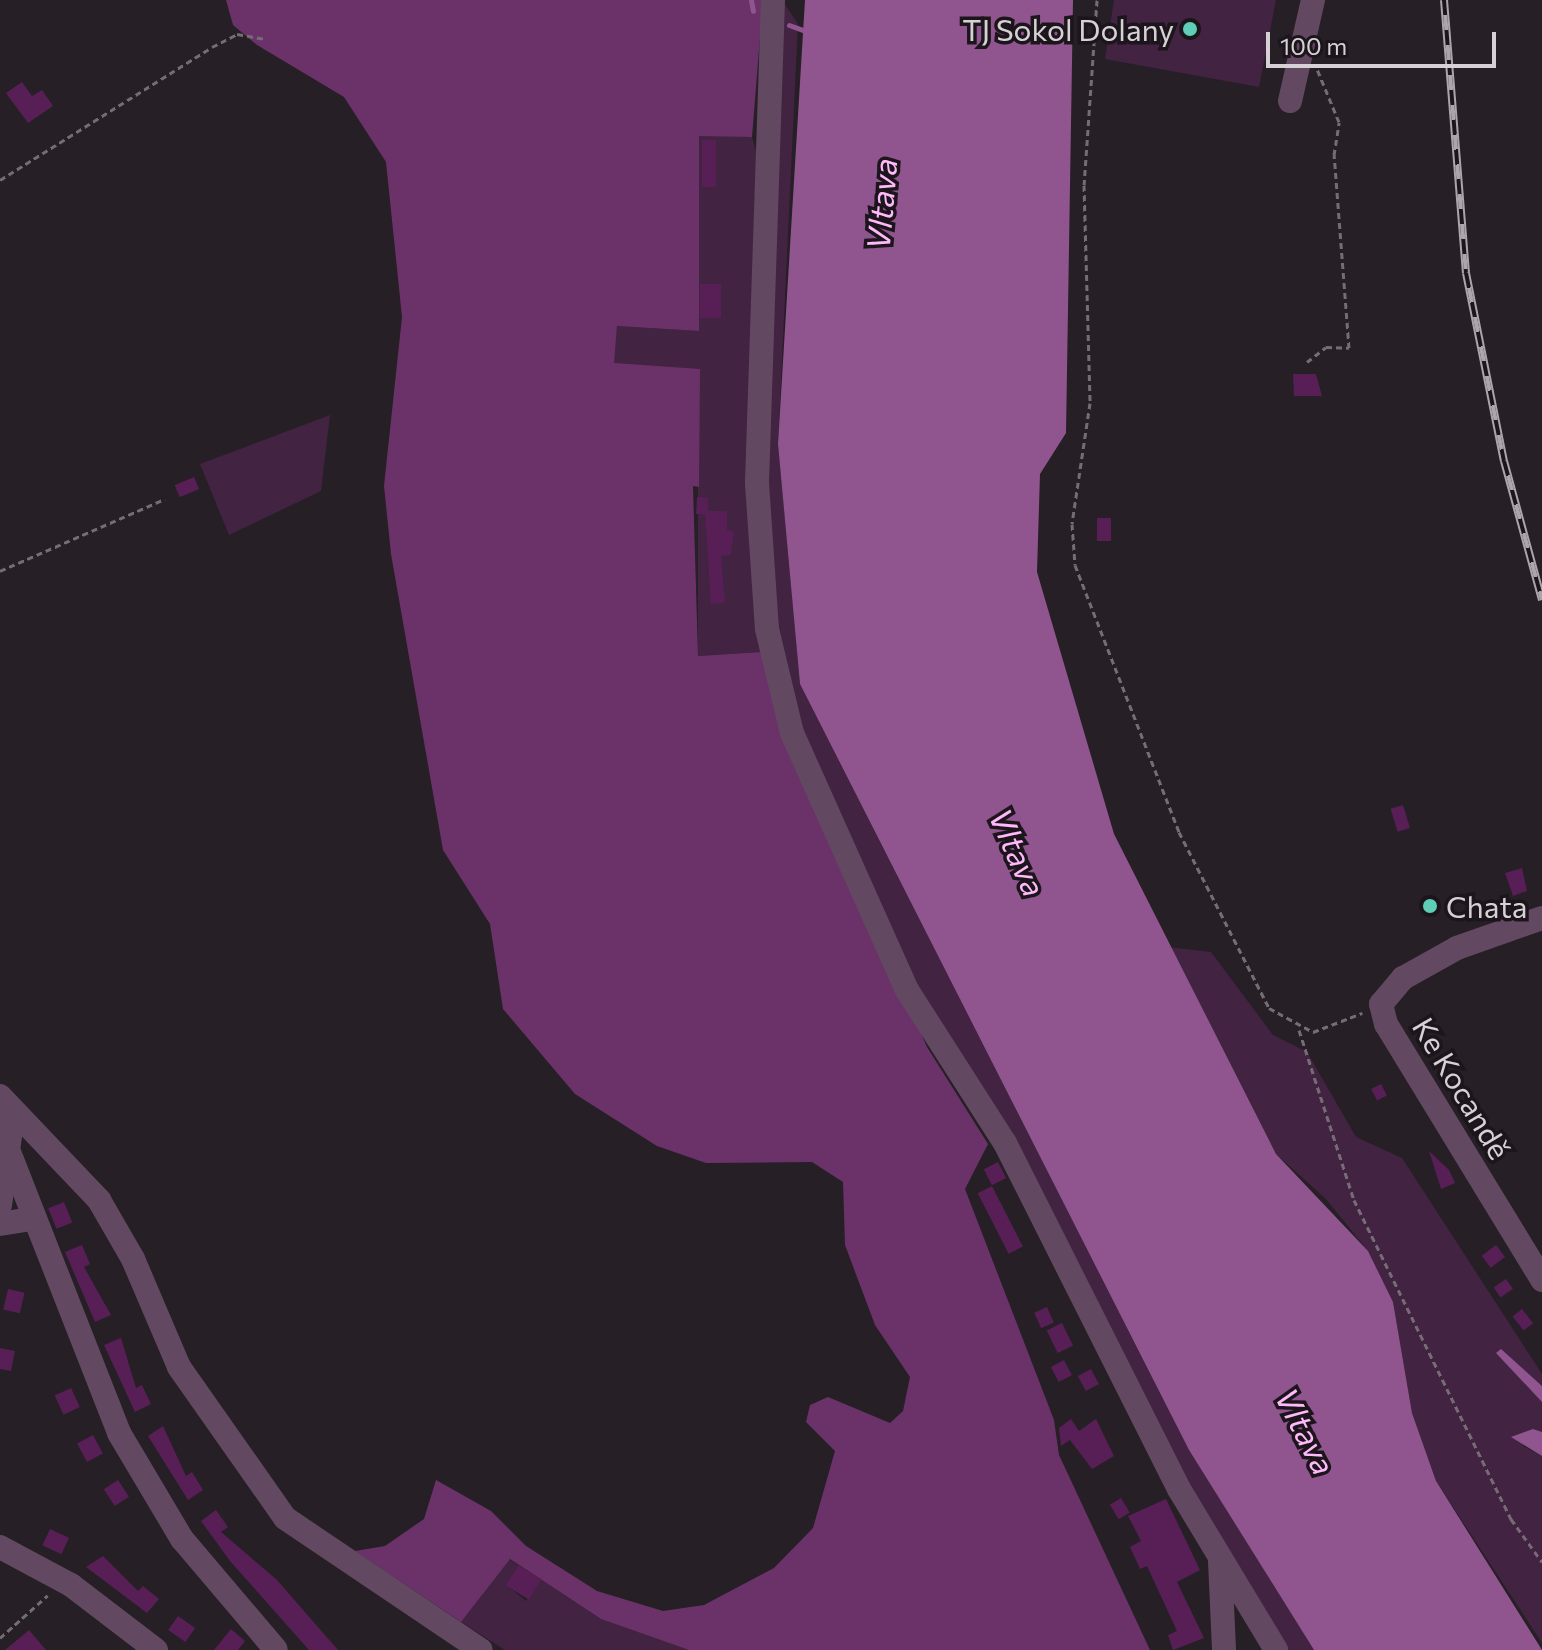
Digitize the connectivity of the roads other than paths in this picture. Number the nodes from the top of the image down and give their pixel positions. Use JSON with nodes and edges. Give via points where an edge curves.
{"nodes":[{"id":1,"x":773,"y":0,"type":"edge"},
{"id":2,"x":1313,"y":0,"type":"edge"},
{"id":3,"x":1290,"y":101,"type":"dead end"},
{"id":4,"x":1542,"y":918,"type":"edge"},
{"id":5,"x":4,"y":1100,"type":"edge"},
{"id":6,"x":9,"y":1152,"type":"junction"},
{"id":7,"x":0,"y":1205,"type":"edge"},
{"id":8,"x":32,"y":1219,"type":"junction"},
{"id":9,"x":0,"y":1224,"type":"edge"},
{"id":10,"x":1542,"y":1280,"type":"edge"},
{"id":11,"x":0,"y":1547,"type":"edge"},
{"id":12,"x":1220,"y":1561,"type":"junction"},
{"id":13,"x":156,"y":1650,"type":"edge"},
{"id":14,"x":276,"y":1650,"type":"edge"},
{"id":15,"x":481,"y":1650,"type":"edge"},
{"id":16,"x":1224,"y":1650,"type":"edge"},
{"id":17,"x":1276,"y":1650,"type":"edge"}],
"edges":[{"from":1,"to":12,"type":"street","via":[[757,483],[767,629],[792,733],[907,990],[1005,1143]]},
{"from":2,"to":3,"type":"street"},
{"from":4,"to":10,"type":"street","name":"Ke Kocandě","via":[[1457,948],[1403,978],[1381,1004],[1386,1024]]},
{"from":5,"to":6,"type":"street"},
{"from":5,"to":15,"type":"street","via":[[99,1200],[133,1259],[179,1367],[285,1518]]},
{"from":6,"to":7,"type":"street"},
{"from":6,"to":8,"type":"street"},
{"from":8,"to":9,"type":"street"},
{"from":8,"to":14,"type":"street","via":[[119,1433],[182,1539]]},
{"from":11,"to":13,"type":"street","via":[[63,1581]]},
{"from":12,"to":16,"type":"street"},
{"from":12,"to":17,"type":"street"}]}
